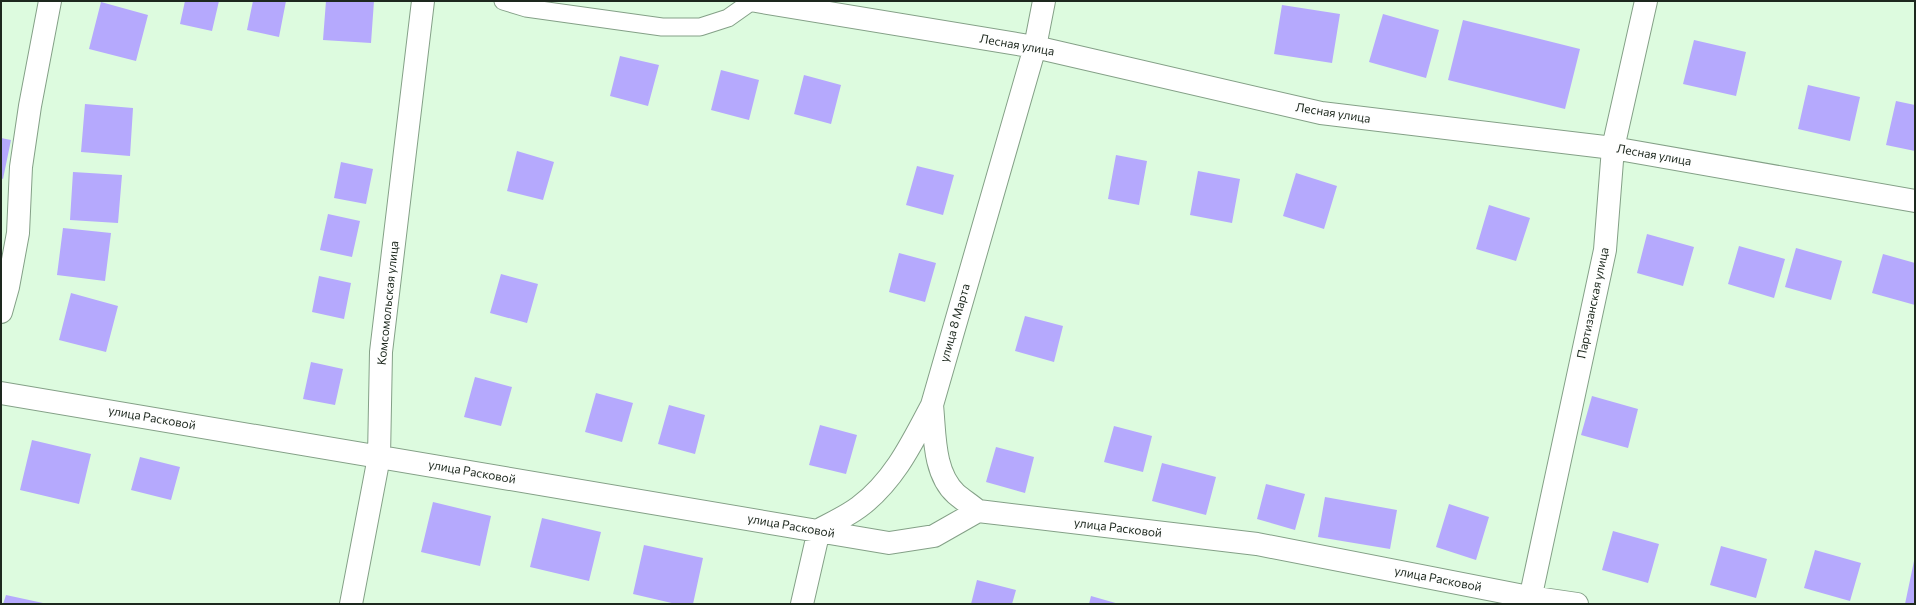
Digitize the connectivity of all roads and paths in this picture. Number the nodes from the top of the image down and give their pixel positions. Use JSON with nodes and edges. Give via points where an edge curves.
{"nodes":[{"id":1,"x":50,"y":1,"type":"edge"},
{"id":2,"x":423,"y":1,"type":"edge"},
{"id":3,"x":503,"y":1,"type":"edge"},
{"id":4,"x":752,"y":1,"type":"edge"},
{"id":5,"x":756,"y":1,"type":"edge"},
{"id":6,"x":1044,"y":1,"type":"edge"},
{"id":7,"x":1646,"y":1,"type":"edge"},
{"id":8,"x":1035,"y":47,"type":"junction"},
{"id":9,"x":1614,"y":148,"type":"junction"},
{"id":10,"x":1915,"y":201,"type":"edge"},
{"id":11,"x":1,"y":312,"type":"edge"},
{"id":12,"x":1,"y":393,"type":"edge"},
{"id":13,"x":932,"y":405,"type":"junction"},
{"id":14,"x":379,"y":457,"type":"junction"},
{"id":15,"x":978,"y":511,"type":"junction"},
{"id":16,"x":819,"y":530,"type":"junction"},
{"id":17,"x":1529,"y":601,"type":"edge"},
{"id":18,"x":352,"y":604,"type":"edge"},
{"id":19,"x":802,"y":604,"type":"edge"},
{"id":20,"x":1577,"y":604,"type":"edge"}],
"edges":[{"from":1,"to":11,"type":"street","via":[[21,166],[18,233]]},
{"from":2,"to":14,"type":"street","name":"Комсомольская улица","via":[[381,352]]},
{"from":3,"to":4,"type":"lane","via":[[526,8],[639,24],[700,27],[728,18]]},
{"from":5,"to":8,"type":"street","name":"Лесная улица"},
{"from":6,"to":8,"type":"street","name":"улица 8 Марта"},
{"from":7,"to":9,"type":"street","name":"Партизанская улица"},
{"from":8,"to":9,"type":"street","name":"Лесная улица","via":[[1321,113]]},
{"from":8,"to":13,"type":"street","name":"улица 8 Марта"},
{"from":9,"to":10,"type":"street","name":"Лесная улица"},
{"from":9,"to":17,"type":"street","name":"Партизанская улица","via":[[1605,250]]},
{"from":12,"to":14,"type":"street","name":"улица Расковой"},
{"from":13,"to":15,"type":"street","via":[[941,472],[955,493]]},
{"from":13,"to":16,"type":"street","name":"улица 8 Марта","via":[[909,450],[887,480],[859,507]]},
{"from":14,"to":16,"type":"street","name":"улица Расковой"},
{"from":14,"to":18,"type":"street","name":"Комсомольская улица"},
{"from":15,"to":16,"type":"street","name":"улица Расковой","via":[[934,536],[889,543]]},
{"from":15,"to":17,"type":"street","name":"улица Расковой","via":[[1257,544]]},
{"from":16,"to":19,"type":"street"},
{"from":17,"to":20,"type":"street","name":"улица Расковой"}]}
